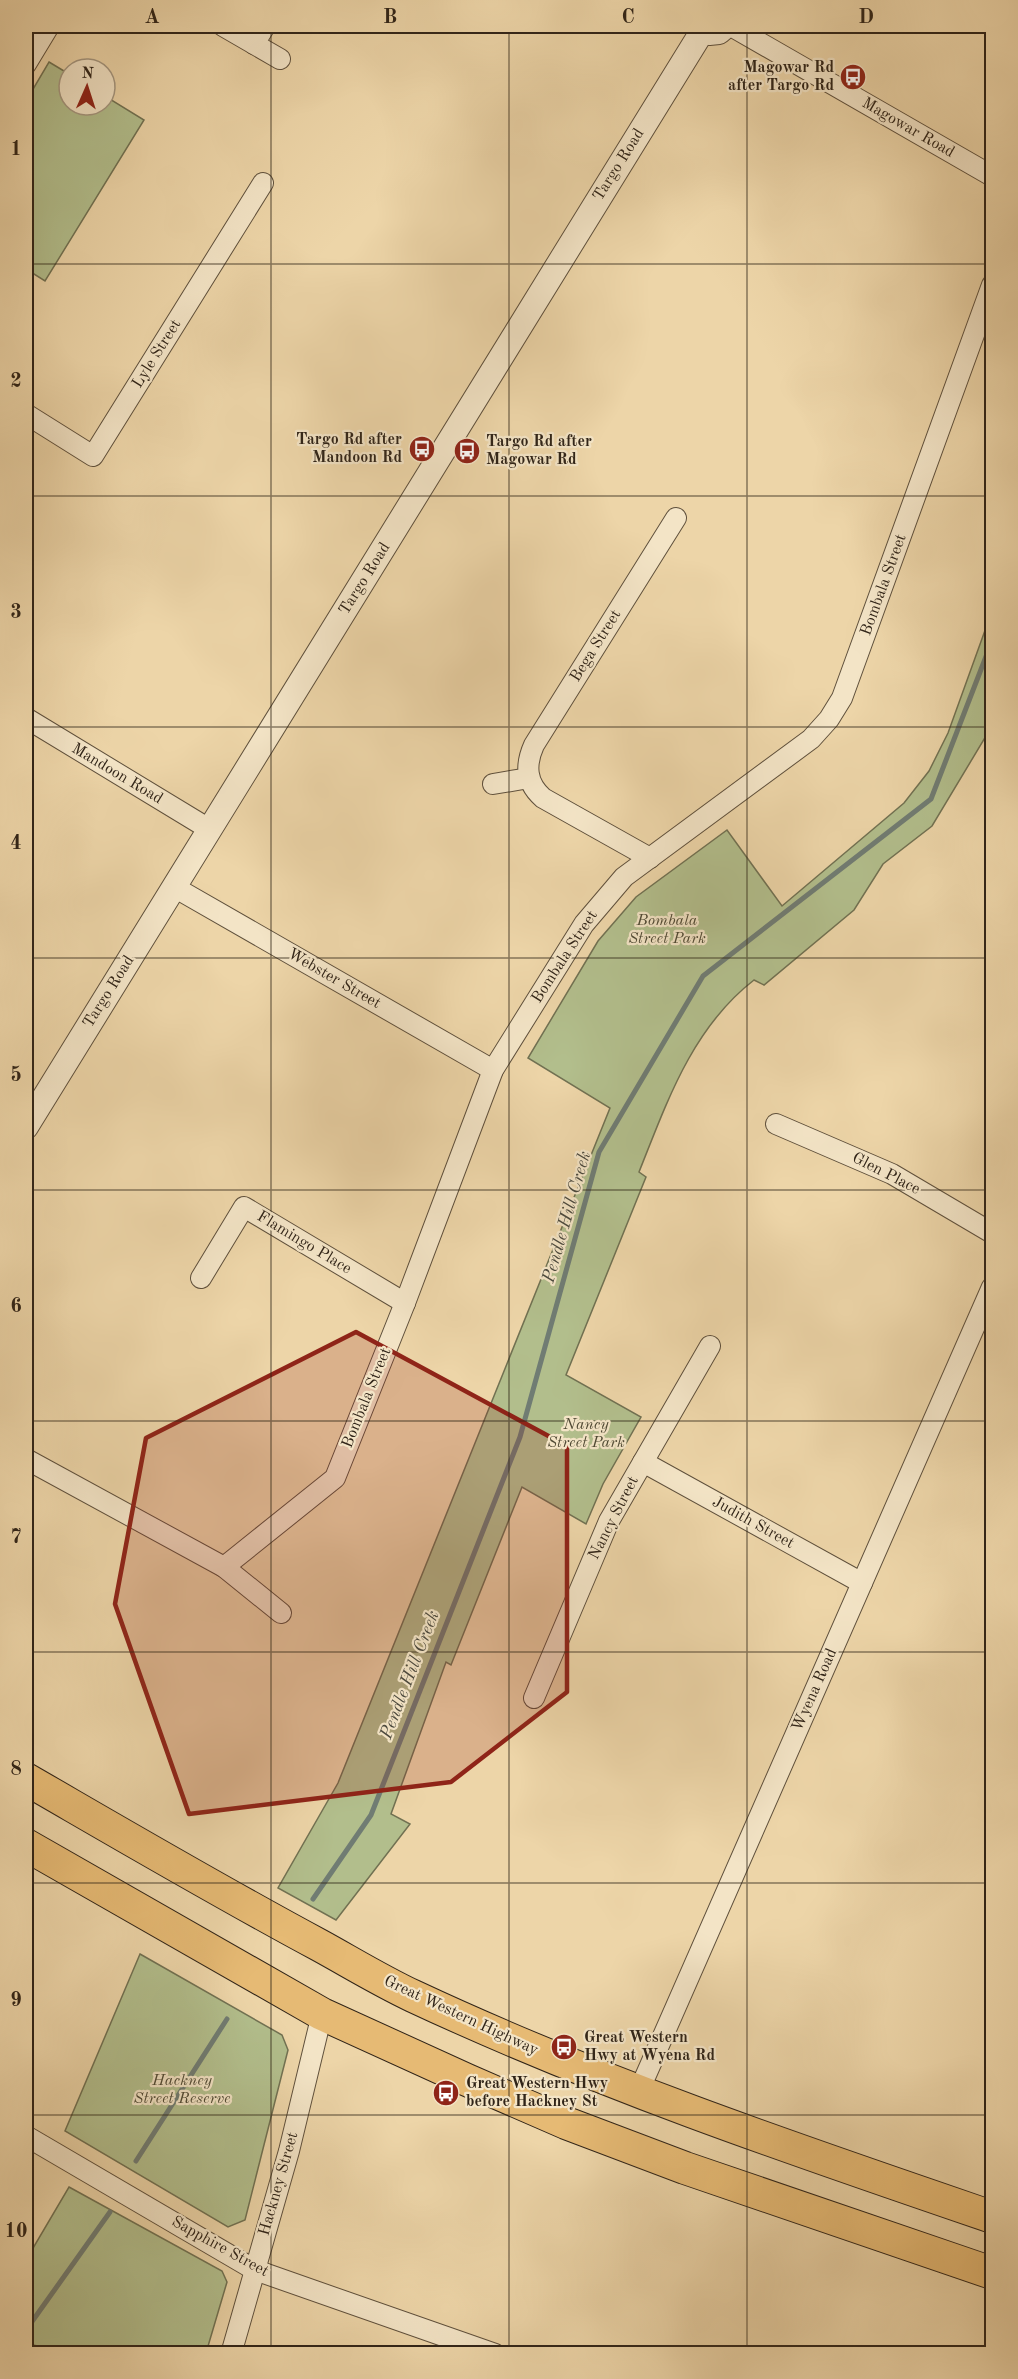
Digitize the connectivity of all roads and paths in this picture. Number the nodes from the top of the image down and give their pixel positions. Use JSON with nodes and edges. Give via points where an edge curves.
{"nodes":[{"id":1,"x":49,"y":26,"type":"edge"},
{"id":2,"x":223,"y":26,"type":"edge"},
{"id":3,"x":265,"y":26,"type":"edge"},
{"id":4,"x":728,"y":26,"type":"edge"},
{"id":5,"x":701,"y":28,"type":"edge"},
{"id":6,"x":254,"y":44,"type":"junction"},
{"id":7,"x":280,"y":59,"type":"dead end"},
{"id":8,"x":26,"y":64,"type":"edge"},
{"id":9,"x":993,"y":176,"type":"edge"},
{"id":10,"x":263,"y":183,"type":"dead end"},
{"id":11,"x":993,"y":285,"type":"edge"},
{"id":12,"x":26,"y":414,"type":"edge"},
{"id":13,"x":676,"y":518,"type":"dead end"},
{"id":14,"x":26,"y":718,"type":"edge"},
{"id":15,"x":529,"y":778,"type":"junction"},
{"id":16,"x":494,"y":784,"type":"dead end"},
{"id":17,"x":209,"y":830,"type":"junction"},
{"id":18,"x":650,"y":858,"type":"junction"},
{"id":19,"x":174,"y":887,"type":"junction"},
{"id":20,"x":493,"y":1070,"type":"junction"},
{"id":21,"x":776,"y":1124,"type":"dead end"},
{"id":22,"x":26,"y":1127,"type":"edge"},
{"id":23,"x":993,"y":1233,"type":"edge"},
{"id":24,"x":201,"y":1278,"type":"dead end"},
{"id":25,"x":993,"y":1287,"type":"edge"},
{"id":26,"x":405,"y":1303,"type":"junction"},
{"id":27,"x":710,"y":1346,"type":"dead end"},
{"id":28,"x":26,"y":1459,"type":"edge"},
{"id":29,"x":643,"y":1462,"type":"junction"},
{"id":30,"x":224,"y":1567,"type":"junction"},
{"id":31,"x":862,"y":1583,"type":"junction"},
{"id":32,"x":281,"y":1613,"type":"dead end"},
{"id":33,"x":534,"y":1698,"type":"dead end"},
{"id":34,"x":26,"y":1779,"type":"edge"},
{"id":35,"x":26,"y":1845,"type":"edge"},
{"id":36,"x":322,"y":2014,"type":"junction"},
{"id":37,"x":638,"y":2093,"type":"junction"},
{"id":38,"x":26,"y":2136,"type":"edge"},
{"id":39,"x":993,"y":2217,"type":"edge"},
{"id":40,"x":255,"y":2270,"type":"junction"},
{"id":41,"x":993,"y":2273,"type":"edge"},
{"id":42,"x":231,"y":2354,"type":"edge"},
{"id":43,"x":495,"y":2354,"type":"edge"}],
"edges":[{"from":1,"to":8,"type":"street"},
{"from":2,"to":6,"type":"street"},
{"from":3,"to":6,"type":"street"},
{"from":4,"to":5,"type":"street","via":[[709,33]]},
{"from":4,"to":9,"type":"street","name":"Magowar Road"},
{"from":5,"to":17,"type":"street","name":"Targo Road"},
{"from":6,"to":7,"type":"street"},
{"from":10,"to":12,"type":"street","name":"Lyle Street","via":[[93,456]]},
{"from":11,"to":18,"type":"street","name":"Bombala Street","via":[[842,698],[821,728],[800,748]]},
{"from":13,"to":15,"type":"street","name":"Bega Street","via":[[534,745]]},
{"from":14,"to":17,"type":"street","name":"Mandoon Road"},
{"from":15,"to":16,"type":"street"},
{"from":15,"to":18,"type":"street","via":[[543,798]]},
{"from":17,"to":19,"type":"street","name":"Targo Road"},
{"from":18,"to":20,"type":"street","name":"Bombala Street","via":[[616,886],[584,924]]},
{"from":19,"to":20,"type":"street","name":"Webster Street"},
{"from":19,"to":22,"type":"street","name":"Targo Road"},
{"from":20,"to":26,"type":"street","name":"Bombala Street"},
{"from":21,"to":23,"type":"street","name":"Glen Place","via":[[892,1174]]},
{"from":24,"to":26,"type":"street","name":"Flamingo Place","via":[[244,1207]]},
{"from":25,"to":31,"type":"street","name":"Wyena Road"},
{"from":26,"to":30,"type":"street","name":"Bombala Street","via":[[335,1478]]},
{"from":27,"to":29,"type":"street","name":"Nancy Street"},
{"from":28,"to":30,"type":"street"},
{"from":29,"to":31,"type":"street","name":"Judith Street"},
{"from":29,"to":33,"type":"street","name":"Nancy Street","via":[[609,1521]]},
{"from":30,"to":32,"type":"street"},
{"from":31,"to":37,"type":"street","name":"Wyena Road"},
{"from":34,"to":37,"type":"highway","name":"Great Western Highway","via":[[266,1917],[410,1994]]},
{"from":35,"to":36,"type":"highway"},
{"from":36,"to":40,"type":"street","name":"Hackney Street"},
{"from":36,"to":41,"type":"highway","via":[[566,2123],[685,2168]]},
{"from":37,"to":39,"type":"highway","name":"Great Western Highway"},
{"from":38,"to":40,"type":"street","name":"Sapphire Street"},
{"from":40,"to":42,"type":"street","name":"Hackney Street"},
{"from":40,"to":43,"type":"street","name":"Sapphire Street"}]}
